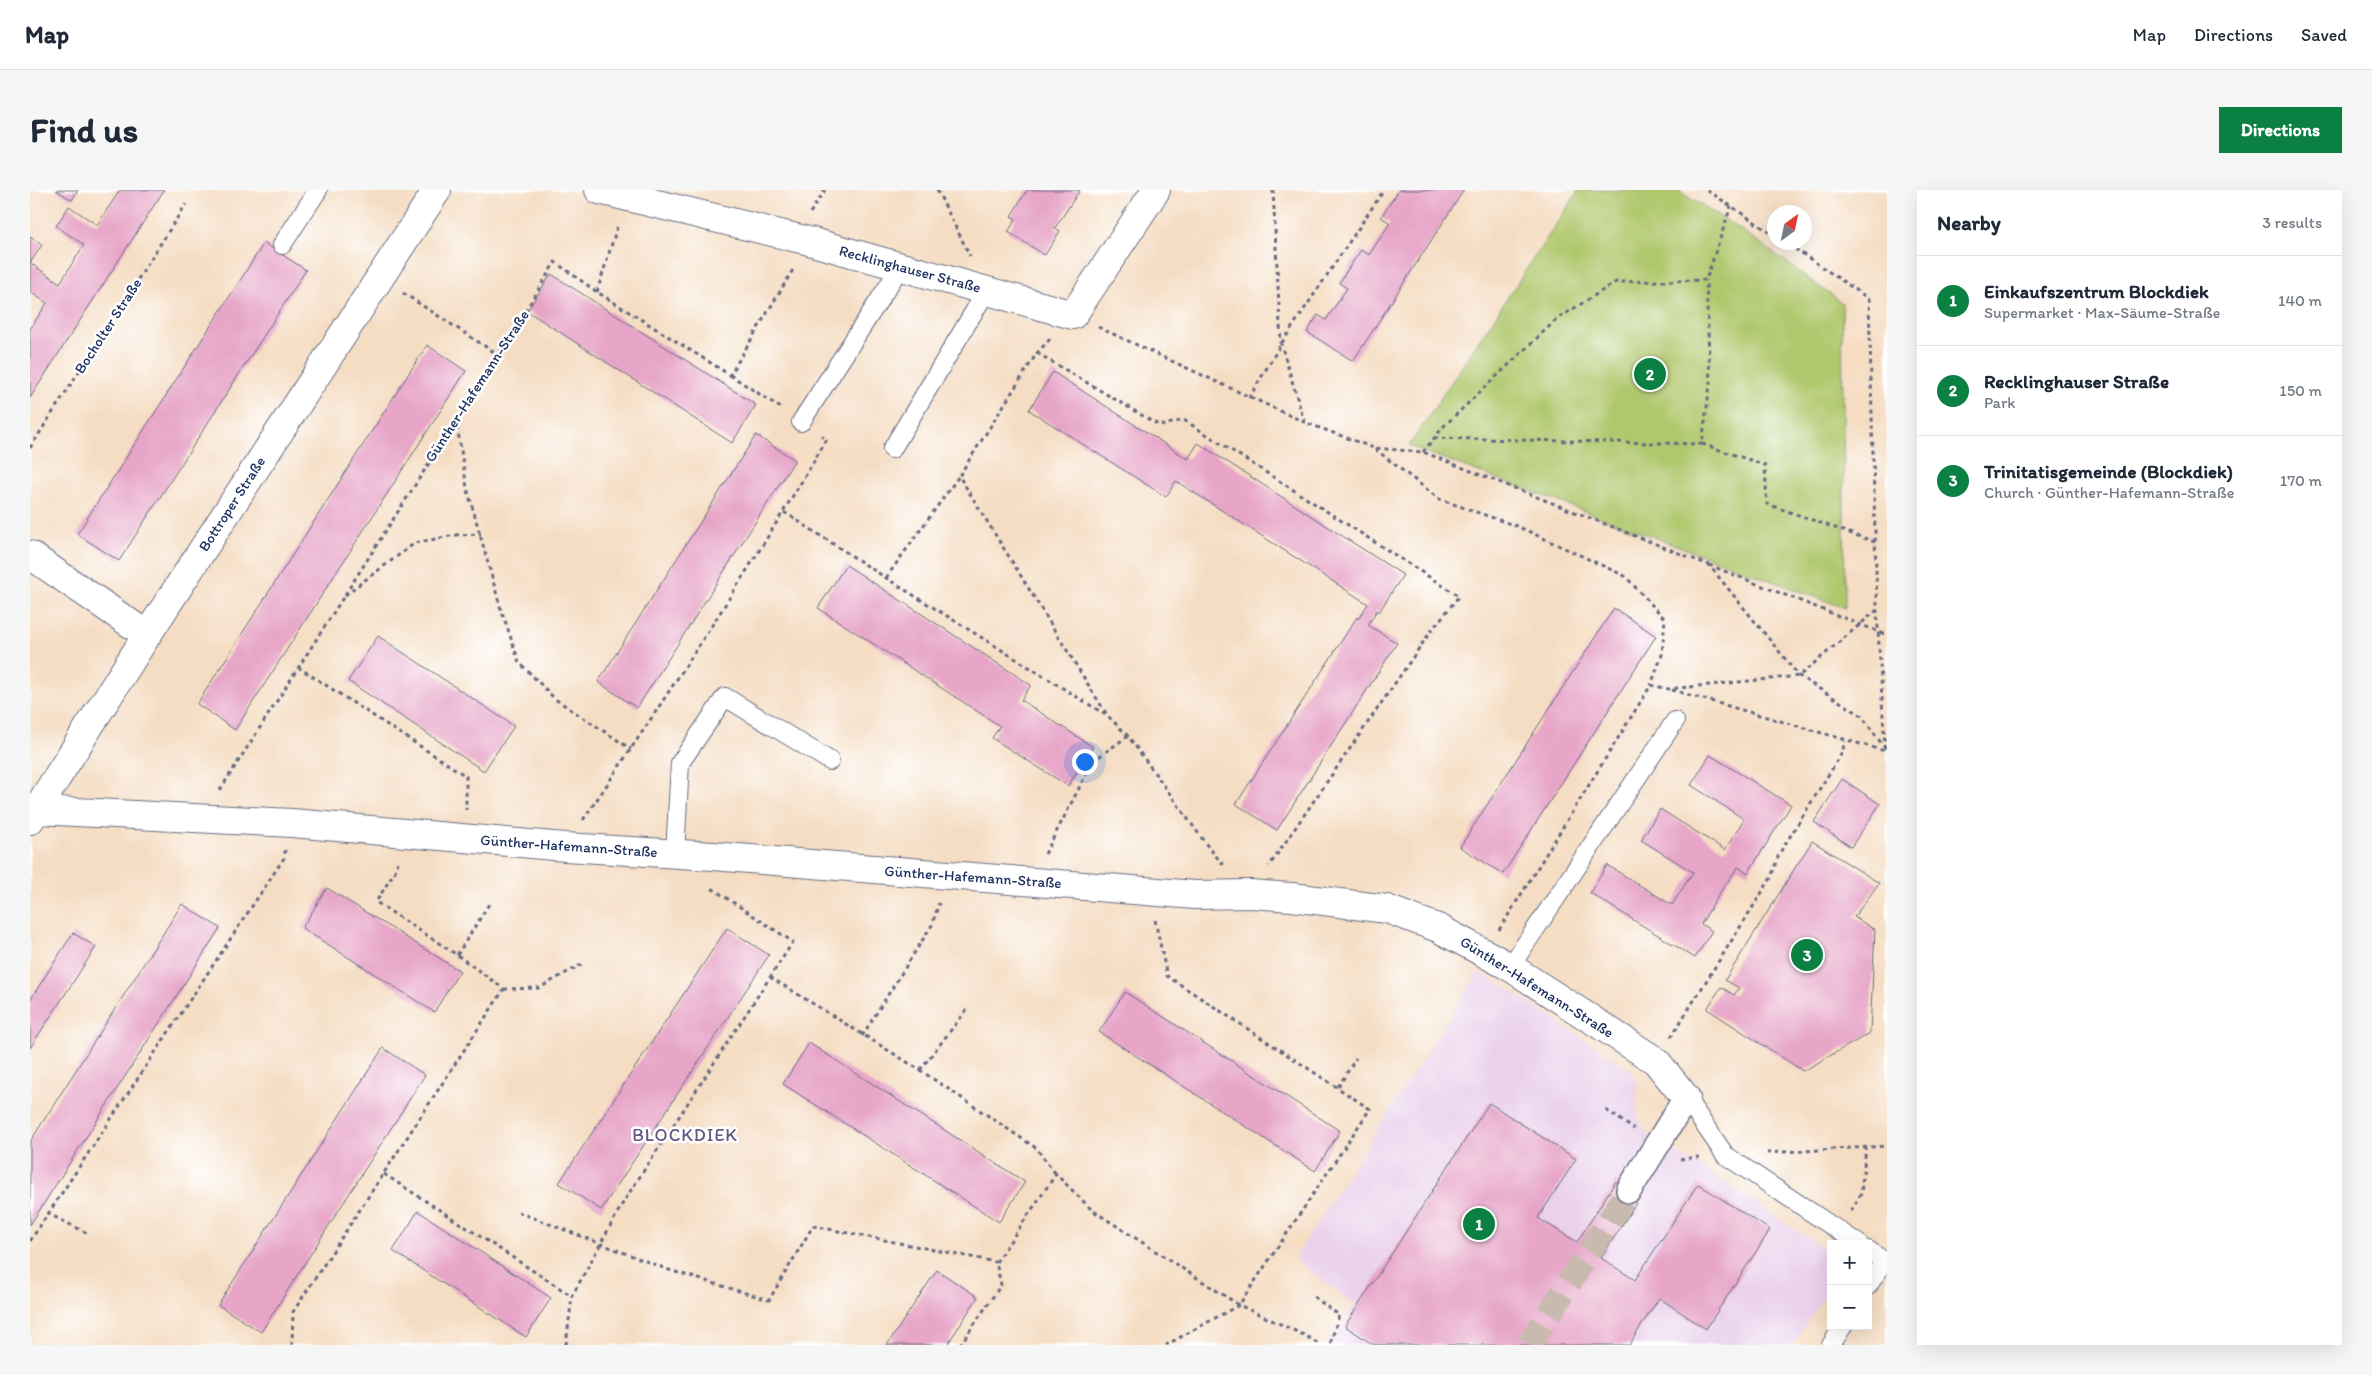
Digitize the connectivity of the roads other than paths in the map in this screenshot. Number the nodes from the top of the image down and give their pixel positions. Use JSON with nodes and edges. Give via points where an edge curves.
{"nodes":[{"id":1,"x":318,"y":190,"type":"edge"},
{"id":2,"x":437,"y":190,"type":"edge"},
{"id":3,"x":599,"y":190,"type":"edge"},
{"id":4,"x":1156,"y":190,"type":"edge"},
{"id":5,"x":282,"y":245,"type":"dead end"},
{"id":6,"x":901,"y":266,"type":"junction"},
{"id":7,"x":987,"y":290,"type":"junction"},
{"id":8,"x":801,"y":422,"type":"dead end"},
{"id":9,"x":892,"y":449,"type":"dead end"},
{"id":10,"x":30,"y":555,"type":"edge"},
{"id":11,"x":147,"y":635,"type":"junction"},
{"id":12,"x":1675,"y":721,"type":"dead end"},
{"id":13,"x":830,"y":761,"type":"dead end"},
{"id":14,"x":33,"y":815,"type":"edge"},
{"id":15,"x":675,"y":854,"type":"junction"},
{"id":16,"x":1510,"y":967,"type":"junction"},
{"id":17,"x":1686,"y":1098,"type":"junction"},
{"id":18,"x":1629,"y":1190,"type":"tunnel mouth"},
{"id":19,"x":1854,"y":1240,"type":"edge"},
{"id":20,"x":1872,"y":1253,"type":"edge"},
{"id":21,"x":1872,"y":1280,"type":"edge"},
{"id":22,"x":1840,"y":1330,"type":"edge"},
{"id":23,"x":1831,"y":1345,"type":"edge"}],
"edges":[{"from":1,"to":5,"type":"lane"},
{"from":2,"to":11,"type":"street","name":"Bottroper Straße"},
{"from":3,"to":6,"type":"street","name":"Recklinghauser Straße"},
{"from":4,"to":7,"type":"street","name":"Recklinghauser Straße","via":[[1073,315]]},
{"from":6,"to":7,"type":"street","name":"Recklinghauser Straße"},
{"from":6,"to":8,"type":"lane"},
{"from":7,"to":9,"type":"lane"},
{"from":10,"to":11,"type":"street"},
{"from":11,"to":14,"type":"street","name":"Bottroper Straße"},
{"from":12,"to":16,"type":"lane"},
{"from":13,"to":15,"type":"lane","via":[[726,697],[680,763]]},
{"from":14,"to":15,"type":"street","name":"Günther-Hafemann-Straße","via":[[202,817]]},
{"from":15,"to":16,"type":"street","name":"Günther-Hafemann-Straße","via":[[1195,895],[1292,897],[1387,909],[1438,928]]},
{"from":16,"to":17,"type":"street","name":"Günther-Hafemann-Straße","via":[[1656,1061]]},
{"from":17,"to":18,"type":"street"},
{"from":17,"to":19,"type":"lane","via":[[1726,1155]]},
{"from":20,"to":21,"type":"lane","via":[[1884,1261]]},
{"from":22,"to":23,"type":"lane"}]}
